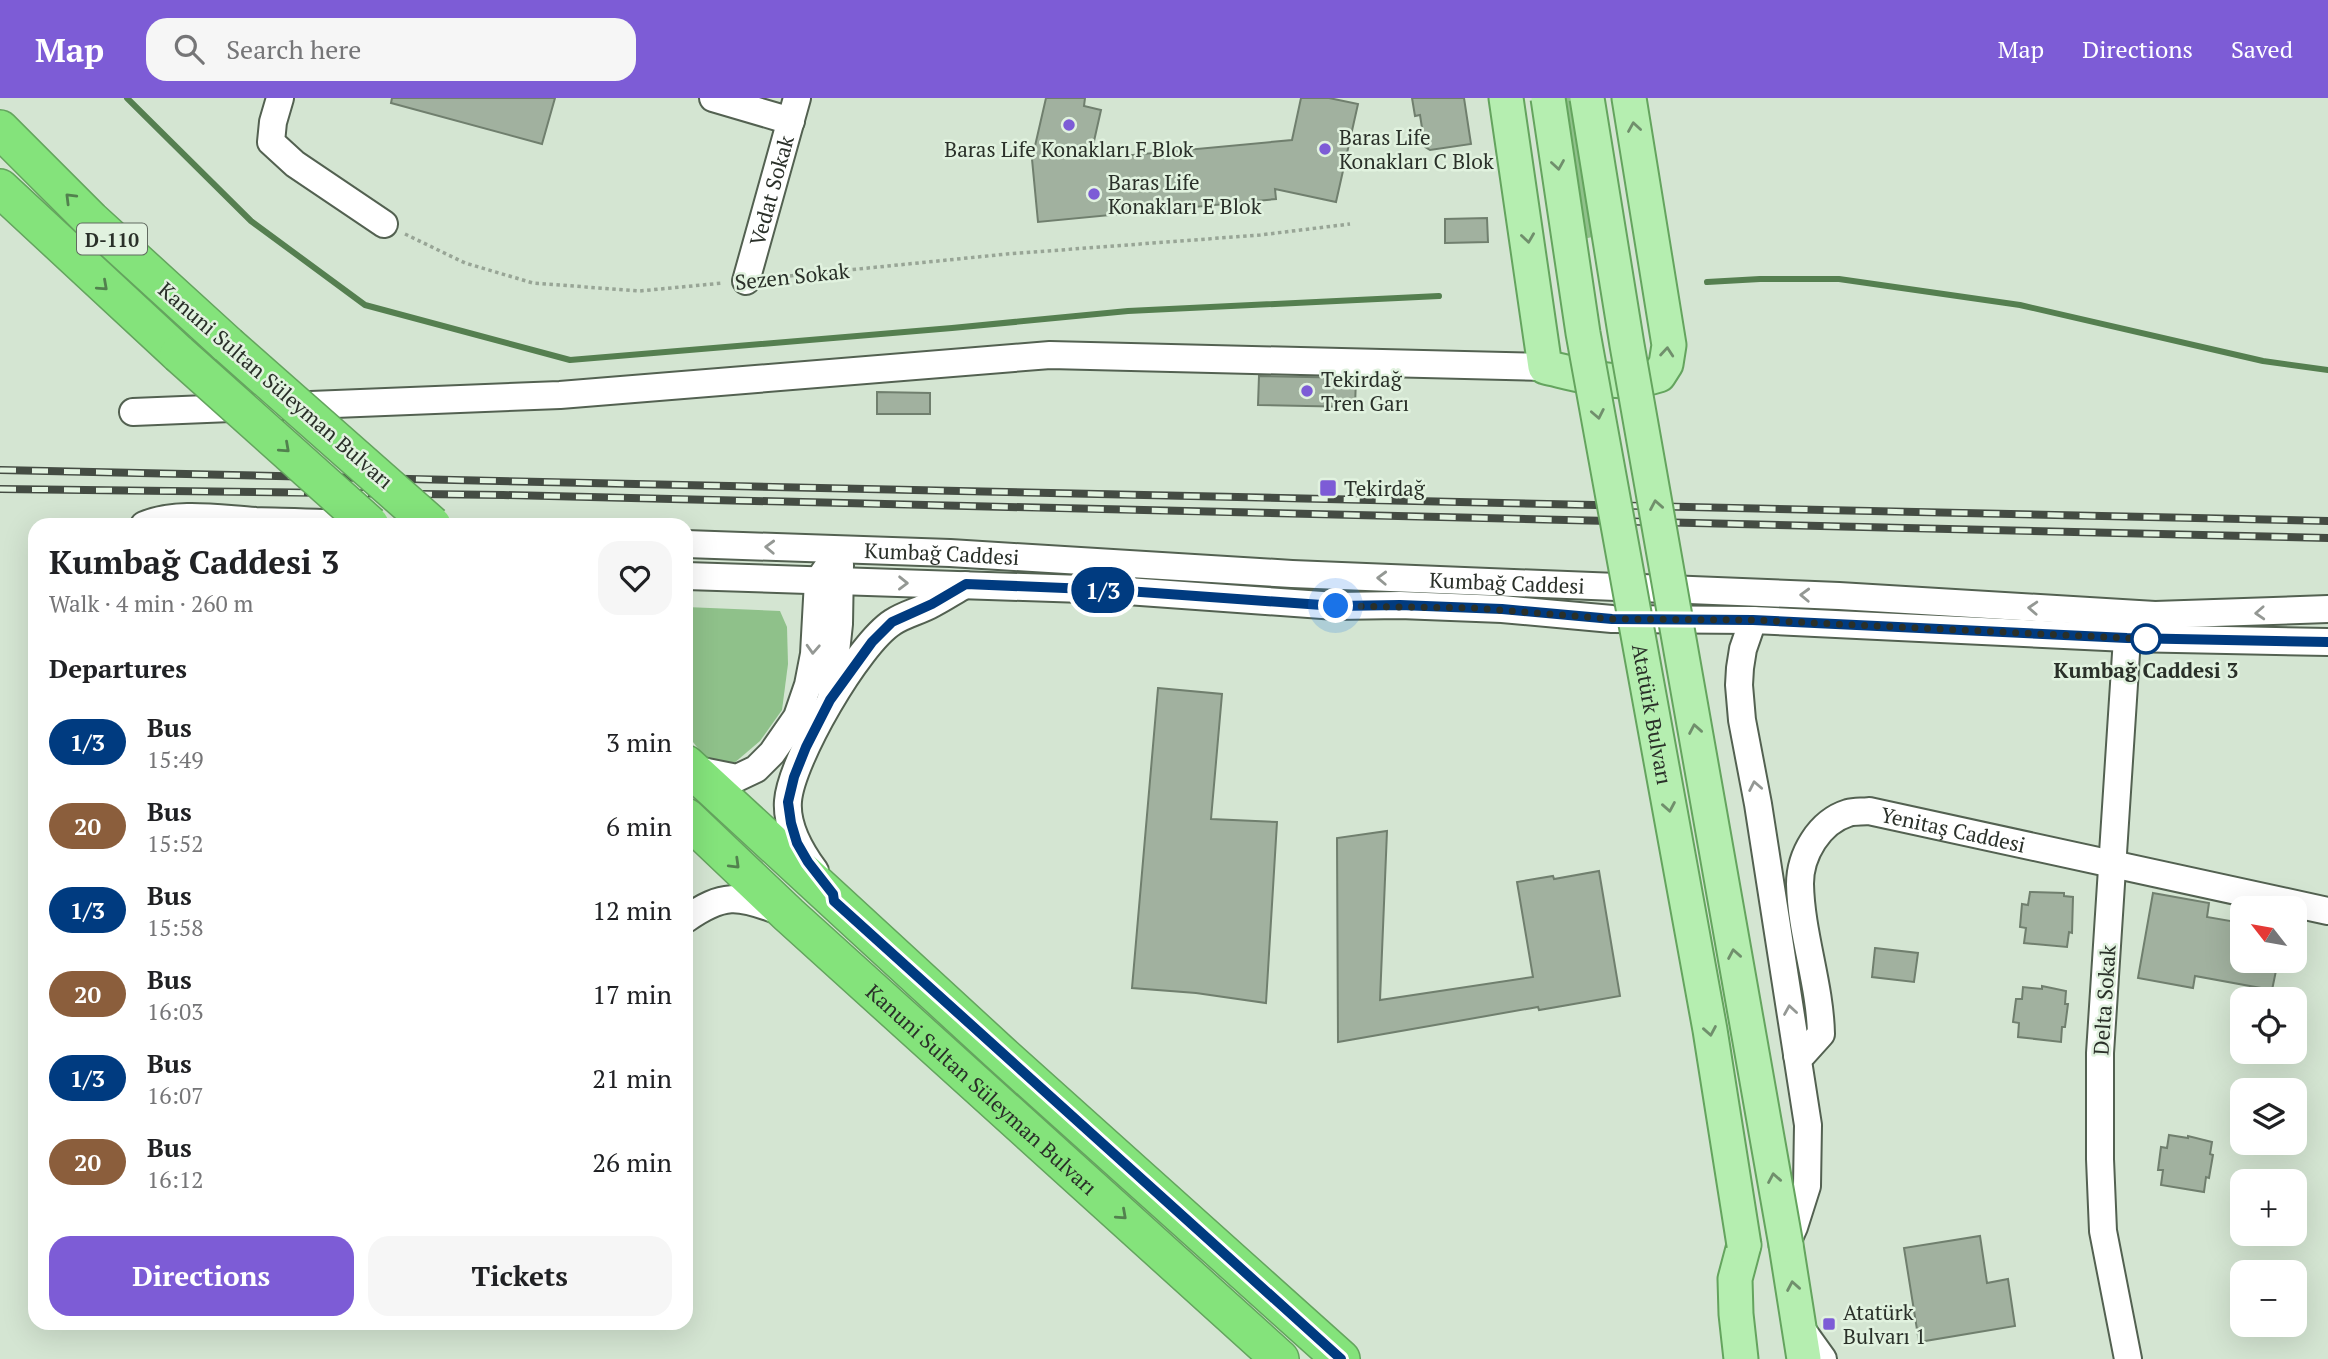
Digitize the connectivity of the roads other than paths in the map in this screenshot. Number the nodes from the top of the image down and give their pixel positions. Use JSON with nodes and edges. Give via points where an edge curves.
{"nodes":[{"id":1,"x":280,"y":98,"type":"edge"},
{"id":2,"x":713,"y":98,"type":"edge"},
{"id":3,"x":1506,"y":98,"type":"edge"},
{"id":4,"x":1548,"y":98,"type":"edge"},
{"id":5,"x":1587,"y":98,"type":"edge"},
{"id":6,"x":1629,"y":98,"type":"edge"},
{"id":7,"x":794,"y":109,"type":"edge"},
{"id":8,"x":0,"y":129,"type":"edge"},
{"id":9,"x":0,"y":188,"type":"edge"},
{"id":10,"x":384,"y":224,"type":"road end"},
{"id":11,"x":746,"y":281,"type":"road end"},
{"id":12,"x":1545,"y":367,"type":"junction"},
{"id":13,"x":133,"y":412,"type":"dead end"},
{"id":14,"x":362,"y":518,"type":"edge"},
{"id":15,"x":425,"y":518,"type":"edge"},
{"id":16,"x":693,"y":544,"type":"edge"},
{"id":17,"x":839,"y":550,"type":"junction"},
{"id":18,"x":693,"y":576,"type":"edge"},
{"id":19,"x":829,"y":581,"type":"junction"},
{"id":20,"x":966,"y":584,"type":"junction"},
{"id":21,"x":2328,"y":610,"type":"edge"},
{"id":22,"x":1753,"y":620,"type":"junction"},
{"id":23,"x":2127,"y":638,"type":"junction"},
{"id":24,"x":2328,"y":642,"type":"edge"},
{"id":25,"x":830,"y":700,"type":"junction"},
{"id":26,"x":693,"y":767,"type":"edge"},
{"id":27,"x":693,"y":770,"type":"edge"},
{"id":28,"x":693,"y":824,"type":"edge"},
{"id":29,"x":2113,"y":863,"type":"junction"},
{"id":30,"x":834,"y":901,"type":"junction"},
{"id":31,"x":2328,"y":911,"type":"edge"},
{"id":32,"x":693,"y":914,"type":"edge"},
{"id":33,"x":789,"y":915,"type":"junction"},
{"id":34,"x":1797,"y":1055,"type":"junction"},
{"id":35,"x":1744,"y":1245,"type":"junction"},
{"id":36,"x":1786,"y":1245,"type":"junction"},
{"id":37,"x":1802,"y":1343,"type":"edge"},
{"id":38,"x":1280,"y":1359,"type":"edge"},
{"id":39,"x":1341,"y":1359,"type":"edge"},
{"id":40,"x":1741,"y":1359,"type":"edge"},
{"id":41,"x":1758,"y":1359,"type":"edge"},
{"id":42,"x":1823,"y":1359,"type":"edge"},
{"id":43,"x":2128,"y":1359,"type":"edge"}],
"edges":[{"from":1,"to":10,"type":"street","via":[[271,142],[295,164]]},
{"from":2,"to":7,"type":"street"},
{"from":3,"to":12,"type":"main road","one_way":true},
{"from":4,"to":35,"type":"main road","name":"Atatürk Bulvarı","one_way":true,"bridge":true,"via":[[1583,333],[1710,1030]]},
{"from":36,"to":5,"type":"main road","name":"Atatürk Bulvarı","one_way":true,"bridge":true},
{"from":12,"to":6,"type":"main road","one_way":true,"via":[[1613,382],[1645,380],[1659,375],[1666,364],[1669,345]]},
{"from":7,"to":11,"type":"street","name":"Vedat Sokak"},
{"from":15,"to":8,"type":"highway","name":"Kanuni Sultan Süleyman Bulvarı","number":"D-110","one_way":true,"bridge":true,"via":[[91,220]]},
{"from":9,"to":14,"type":"highway","name":"Kanuni Sultan Süleyman Bulvarı","number":"D-110","one_way":true,"bridge":true},
{"from":12,"to":13,"type":"street","via":[[1050,355],[560,395]]},
{"from":17,"to":16,"type":"street","name":"Kumbağ Caddesi","one_way":true},
{"from":17,"to":19,"type":"street"},
{"from":21,"to":17,"type":"street","name":"Kumbağ Caddesi","one_way":true,"via":[[2155,615]]},
{"from":18,"to":19,"type":"street","name":"Kumbağ Caddesi"},
{"from":19,"to":20,"type":"street","name":"Kumbağ Caddesi","one_way":true},
{"from":19,"to":25,"type":"street","via":[[839,624]]},
{"from":19,"to":26,"type":"street","one_way":true,"via":[[808,685],[797,717],[772,753],[756,769],[737,778]]},
{"from":20,"to":22,"type":"street","name":"Kumbağ Caddesi","via":[[1336,606],[1502,609],[1612,619]]},
{"from":20,"to":25,"type":"street","via":[[892,622]]},
{"from":22,"to":23,"type":"street","name":"Kumbağ Caddesi"},
{"from":34,"to":22,"type":"street","one_way":true,"via":[[1740,696],[1742,649]]},
{"from":23,"to":24,"type":"street","name":"Kumbağ Caddesi"},
{"from":23,"to":29,"type":"street","name":"Delta Sokak"},
{"from":25,"to":30,"type":"street","via":[[806,747],[788,802],[797,843]]},
{"from":27,"to":30,"type":"highway","name":"Kanuni Sultan Süleyman Bulvarı"},
{"from":28,"to":33,"type":"highway","name":"Kanuni Sultan Süleyman Bulvarı","one_way":true},
{"from":29,"to":31,"type":"street","name":"Yenitaş Caddesi"},
{"from":29,"to":34,"type":"street","name":"Yenitaş Caddesi","via":[[1869,811],[1836,818],[1814,838],[1800,883],[1821,1034]]},
{"from":29,"to":43,"type":"street","name":"Delta Sokak","via":[[2100,1053],[2099,1159],[2102,1231]]},
{"from":30,"to":39,"type":"highway","name":"Kanuni Sultan Süleyman Bulvarı"},
{"from":32,"to":33,"type":"street","via":[[735,897]]},
{"from":33,"to":38,"type":"highway","name":"Kanuni Sultan Süleyman Bulvarı","one_way":true},
{"from":34,"to":36,"type":"street","via":[[1808,1125],[1807,1186]]},
{"from":35,"to":40,"type":"main road","via":[[1735,1279]]},
{"from":35,"to":41,"type":"main road","name":"Atatürk Bulvarı"},
{"from":37,"to":36,"type":"main road","name":"Atatürk Bulvarı","one_way":true},
{"from":37,"to":42,"type":"street"}]}
